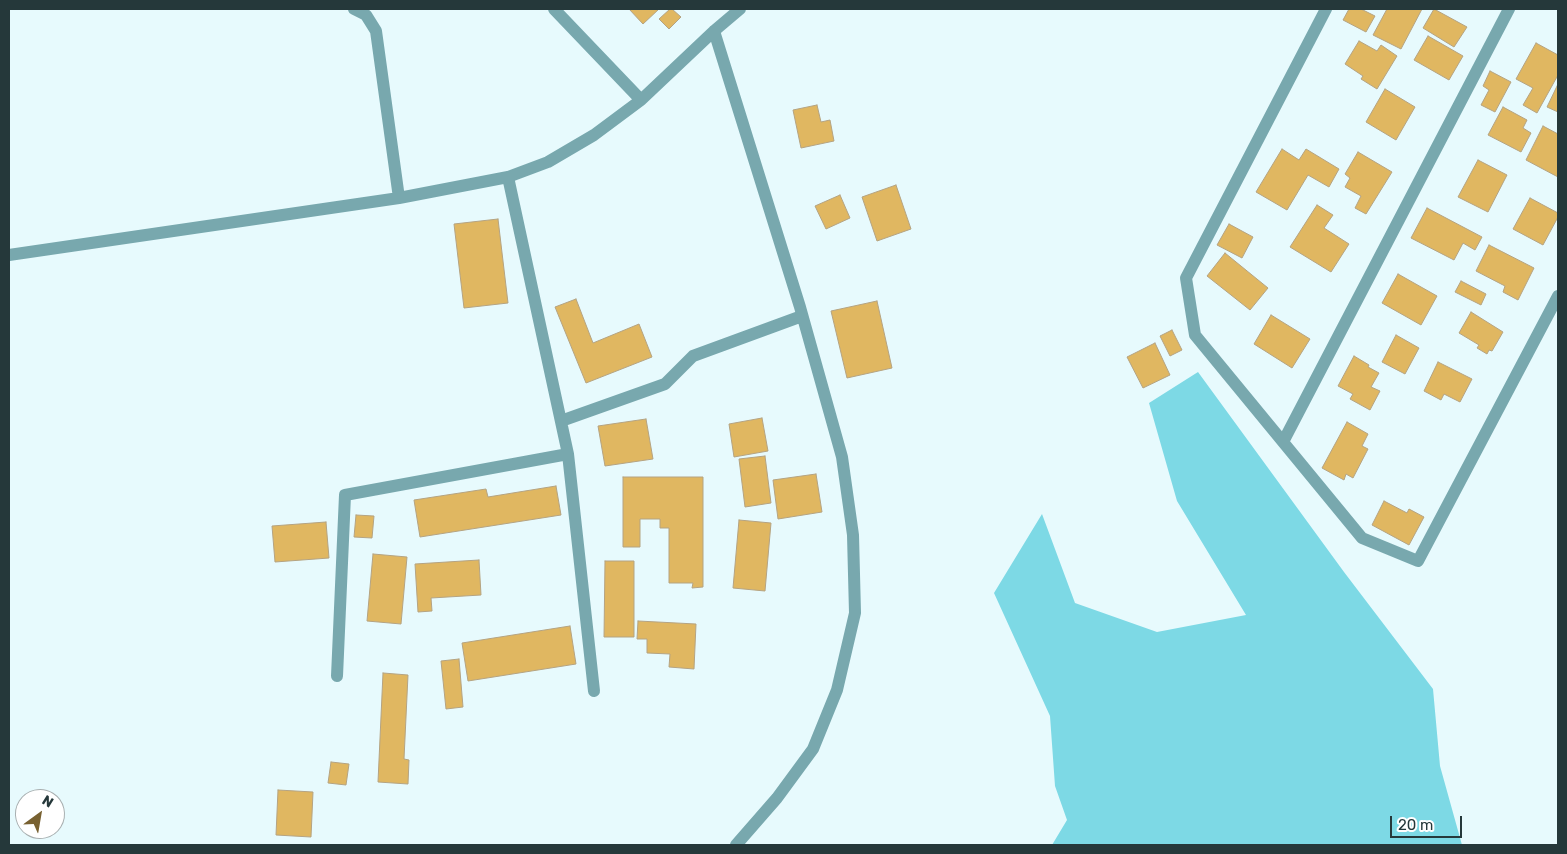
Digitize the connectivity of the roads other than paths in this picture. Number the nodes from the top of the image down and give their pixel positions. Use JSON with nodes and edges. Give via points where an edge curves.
{"nodes":[{"id":1,"x":354,"y":9,"type":"edge"},
{"id":2,"x":554,"y":9,"type":"edge"},
{"id":3,"x":740,"y":9,"type":"edge"},
{"id":4,"x":1326,"y":9,"type":"edge"},
{"id":5,"x":1509,"y":9,"type":"edge"},
{"id":6,"x":714,"y":31,"type":"junction"},
{"id":7,"x":641,"y":100,"type":"junction"},
{"id":8,"x":508,"y":177,"type":"junction"},
{"id":9,"x":399,"y":198,"type":"junction"},
{"id":10,"x":9,"y":255,"type":"edge"},
{"id":11,"x":1558,"y":296,"type":"edge"},
{"id":12,"x":802,"y":316,"type":"junction"},
{"id":13,"x":561,"y":420,"type":"junction"},
{"id":14,"x":1283,"y":442,"type":"junction"},
{"id":15,"x":568,"y":454,"type":"junction"},
{"id":16,"x":337,"y":676,"type":"dead end"},
{"id":17,"x":594,"y":692,"type":"dead end"},
{"id":18,"x":736,"y":845,"type":"edge"}],
"edges":[{"from":1,"to":9,"type":"street","via":[[366,16],[376,32]]},
{"from":2,"to":7,"type":"street"},
{"from":3,"to":6,"type":"street"},
{"from":4,"to":14,"type":"street","via":[[1186,278],[1195,335]]},
{"from":5,"to":14,"type":"street"},
{"from":6,"to":7,"type":"street"},
{"from":6,"to":12,"type":"street"},
{"from":7,"to":8,"type":"street","via":[[594,135],[548,162]]},
{"from":8,"to":9,"type":"street"},
{"from":8,"to":13,"type":"street"},
{"from":9,"to":10,"type":"street"},
{"from":11,"to":14,"type":"street","via":[[1418,561],[1362,538]]},
{"from":12,"to":13,"type":"street","via":[[694,356],[665,384]]},
{"from":12,"to":18,"type":"street","via":[[842,457],[853,535],[855,613],[836,690],[813,749],[777,798]]},
{"from":13,"to":15,"type":"street"},
{"from":15,"to":16,"type":"street","via":[[345,495]]},
{"from":15,"to":17,"type":"street"}]}
